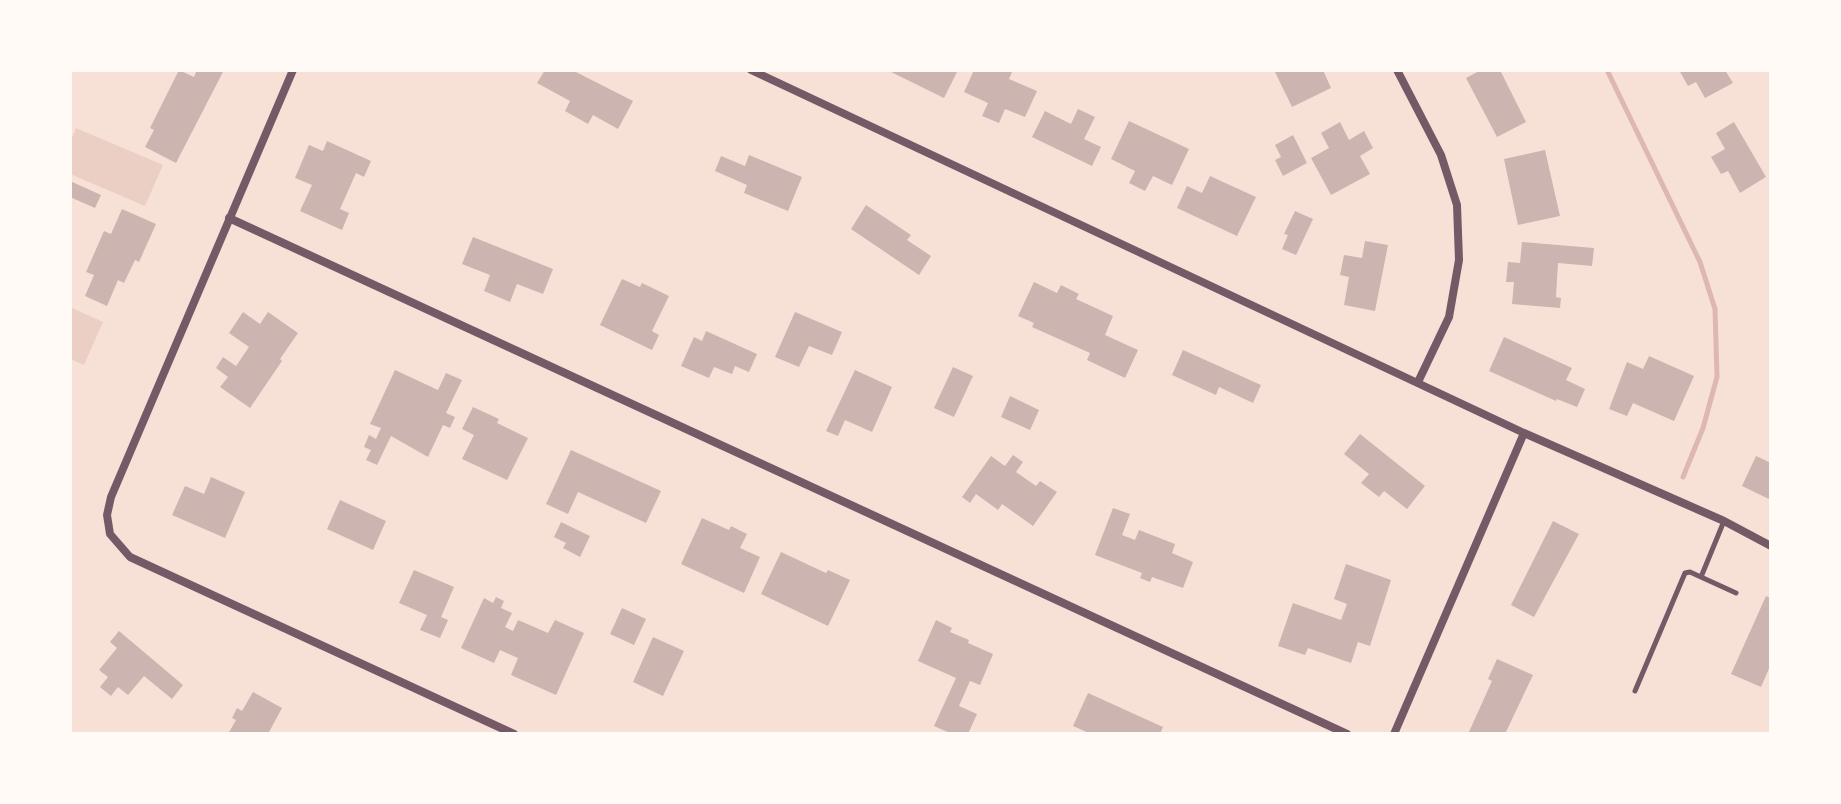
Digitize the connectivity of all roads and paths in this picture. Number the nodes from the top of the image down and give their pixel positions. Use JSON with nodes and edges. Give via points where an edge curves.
{"nodes":[{"id":1,"x":293,"y":70,"type":"edge"},
{"id":2,"x":751,"y":70,"type":"edge"},
{"id":3,"x":1397,"y":70,"type":"edge"},
{"id":4,"x":229,"y":218,"type":"junction"},
{"id":5,"x":1418,"y":382,"type":"junction"},
{"id":6,"x":1524,"y":433,"type":"junction"},
{"id":7,"x":1724,"y":521,"type":"junction"},
{"id":8,"x":1771,"y":546,"type":"edge"},
{"id":9,"x":1701,"y":577,"type":"junction"},
{"id":10,"x":1736,"y":593,"type":"dead end"},
{"id":11,"x":1635,"y":691,"type":"dead end"},
{"id":12,"x":514,"y":734,"type":"edge"},
{"id":13,"x":1347,"y":734,"type":"edge"},
{"id":14,"x":1394,"y":734,"type":"edge"}],
"edges":[{"from":1,"to":4,"type":"street"},
{"from":2,"to":5,"type":"street"},
{"from":3,"to":5,"type":"street","via":[[1441,155],[1457,205],[1459,260],[1449,317]]},
{"from":4,"to":12,"type":"street","via":[[111,497],[110,534],[130,557]]},
{"from":4,"to":13,"type":"street"},
{"from":5,"to":6,"type":"street"},
{"from":6,"to":7,"type":"street"},
{"from":6,"to":14,"type":"street"},
{"from":7,"to":8,"type":"street"},
{"from":7,"to":9,"type":"lane"},
{"from":9,"to":10,"type":"lane"},
{"from":9,"to":11,"type":"lane","via":[[1685,573]]}]}
